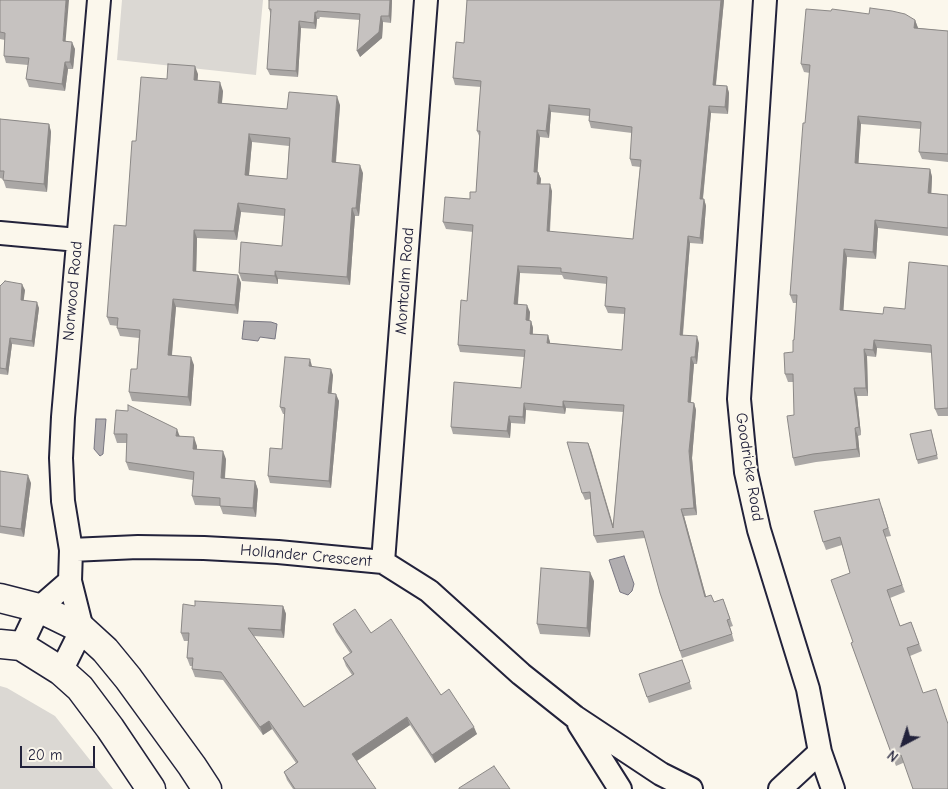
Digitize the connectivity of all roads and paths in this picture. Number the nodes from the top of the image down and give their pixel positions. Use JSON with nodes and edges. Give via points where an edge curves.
{"nodes":[{"id":1,"x":99,"y":0,"type":"edge"},
{"id":2,"x":426,"y":0,"type":"edge"},
{"id":3,"x":765,"y":0,"type":"edge"},
{"id":4,"x":0,"y":233,"type":"edge"},
{"id":5,"x":78,"y":240,"type":"junction"},
{"id":6,"x":71,"y":550,"type":"junction"},
{"id":7,"x":383,"y":562,"type":"junction"},
{"id":8,"x":70,"y":582,"type":"junction"},
{"id":9,"x":0,"y":598,"type":"edge"},
{"id":10,"x":39,"y":608,"type":"junction"},
{"id":11,"x":82,"y":629,"type":"junction"},
{"id":12,"x":10,"y":645,"type":"edge"},
{"id":13,"x":61,"y":671,"type":"junction"},
{"id":14,"x":574,"y":717,"type":"junction"},
{"id":15,"x":820,"y":752,"type":"junction"},
{"id":16,"x":151,"y":789,"type":"edge"},
{"id":17,"x":207,"y":789,"type":"edge"},
{"id":18,"x":620,"y":789,"type":"edge"},
{"id":19,"x":691,"y":789,"type":"edge"},
{"id":20,"x":780,"y":789,"type":"edge"},
{"id":21,"x":833,"y":789,"type":"edge"}],
"edges":[{"from":1,"to":5,"type":"street","name":"Norwood Road"},
{"from":2,"to":7,"type":"street","name":"Montcalm Road"},
{"from":3,"to":15,"type":"street","name":"Goodricke Road","via":[[739,399],[746,472],[759,530],[808,689]]},
{"from":4,"to":5,"type":"street"},
{"from":5,"to":6,"type":"street","name":"Norwood Road","via":[[62,458],[63,501]]},
{"from":6,"to":7,"type":"street","name":"Hollander Crescent","via":[[204,548]]},
{"from":6,"to":8,"type":"street","name":"Norwood Road"},
{"from":7,"to":14,"type":"street","name":"Hollander Crescent","via":[[430,591],[521,674]]},
{"from":8,"to":10,"type":"street"},
{"from":8,"to":11,"type":"street","name":"Norwood Road"},
{"from":9,"to":10,"type":"street"},
{"from":10,"to":11,"type":"street"},
{"from":10,"to":12,"type":"street"},
{"from":11,"to":13,"type":"street"},
{"from":11,"to":17,"type":"street","via":[[128,678]]},
{"from":12,"to":13,"type":"street"},
{"from":13,"to":16,"type":"street","via":[[86,696]]},
{"from":14,"to":18,"type":"street","name":"Hollander Crescent"},
{"from":14,"to":19,"type":"street","name":"Hollander Crescent","via":[[661,774]]},
{"from":15,"to":20,"type":"street"},
{"from":15,"to":21,"type":"street","name":"Goodricke Road"}]}
